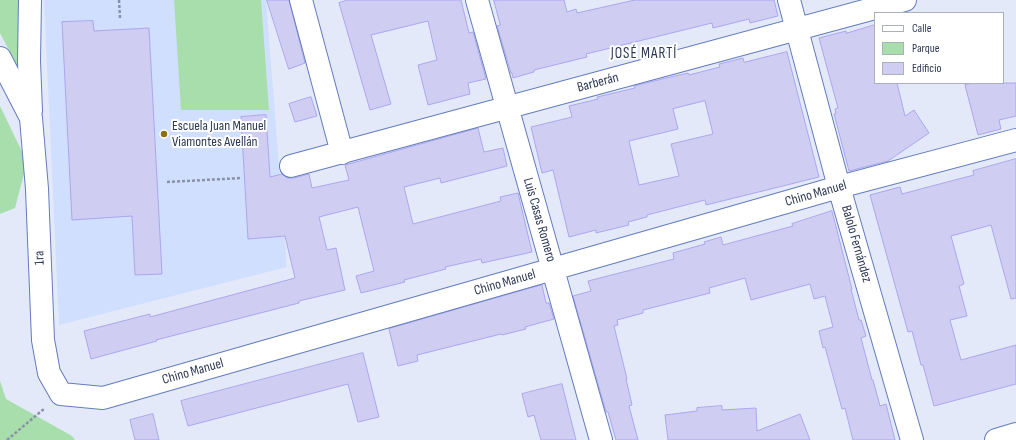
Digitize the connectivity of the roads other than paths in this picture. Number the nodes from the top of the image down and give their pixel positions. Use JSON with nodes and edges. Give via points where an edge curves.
{"nodes":[{"id":1,"x":30,"y":0,"type":"edge"},
{"id":2,"x":477,"y":0,"type":"edge"},
{"id":3,"x":789,"y":0,"type":"edge"},
{"id":4,"x":905,"y":0,"type":"edge"},
{"id":5,"x":304,"y":1,"type":"edge"},
{"id":6,"x":797,"y":29,"type":"junction"},
{"id":7,"x":0,"y":58,"type":"edge"},
{"id":8,"x":508,"y":107,"type":"junction"},
{"id":9,"x":31,"y":118,"type":"junction"},
{"id":10,"x":1016,"y":140,"type":"edge"},
{"id":11,"x":342,"y":153,"type":"junction"},
{"id":12,"x":291,"y":166,"type":"dead end"},
{"id":13,"x":839,"y":187,"type":"junction"},
{"id":14,"x":553,"y":270,"type":"junction"},
{"id":15,"x":61,"y":394,"type":"joint"},
{"id":16,"x":601,"y":440,"type":"edge"},
{"id":17,"x":912,"y":440,"type":"edge"}],
"edges":[{"from":1,"to":9,"type":"street","name":"1ra"},
{"from":2,"to":8,"type":"street","name":"Luis Casas Romero"},
{"from":3,"to":6,"type":"street","name":"Balolo Fernández"},
{"from":4,"to":6,"type":"street","name":"Barberán"},
{"from":5,"to":11,"type":"street"},
{"from":6,"to":8,"type":"street","name":"Barberán"},
{"from":6,"to":13,"type":"street","name":"Balolo Fernández"},
{"from":7,"to":9,"type":"street","name":"1ra"},
{"from":8,"to":11,"type":"street","name":"Barberán"},
{"from":8,"to":14,"type":"street","name":"Luis Casas Romero"},
{"from":9,"to":15,"type":"street","name":"1ra","via":[[37,189],[43,340],[48,374]]},
{"from":10,"to":13,"type":"street","name":"Chino Manuel"},
{"from":11,"to":12,"type":"street","name":"Barberán"},
{"from":13,"to":14,"type":"street","name":"Chino Manuel"},
{"from":13,"to":17,"type":"street","name":"Balolo Fernández"},
{"from":14,"to":15,"type":"street","name":"Chino Manuel","via":[[103,398]]},
{"from":14,"to":16,"type":"street","name":"Luis Casas Romero"}]}
